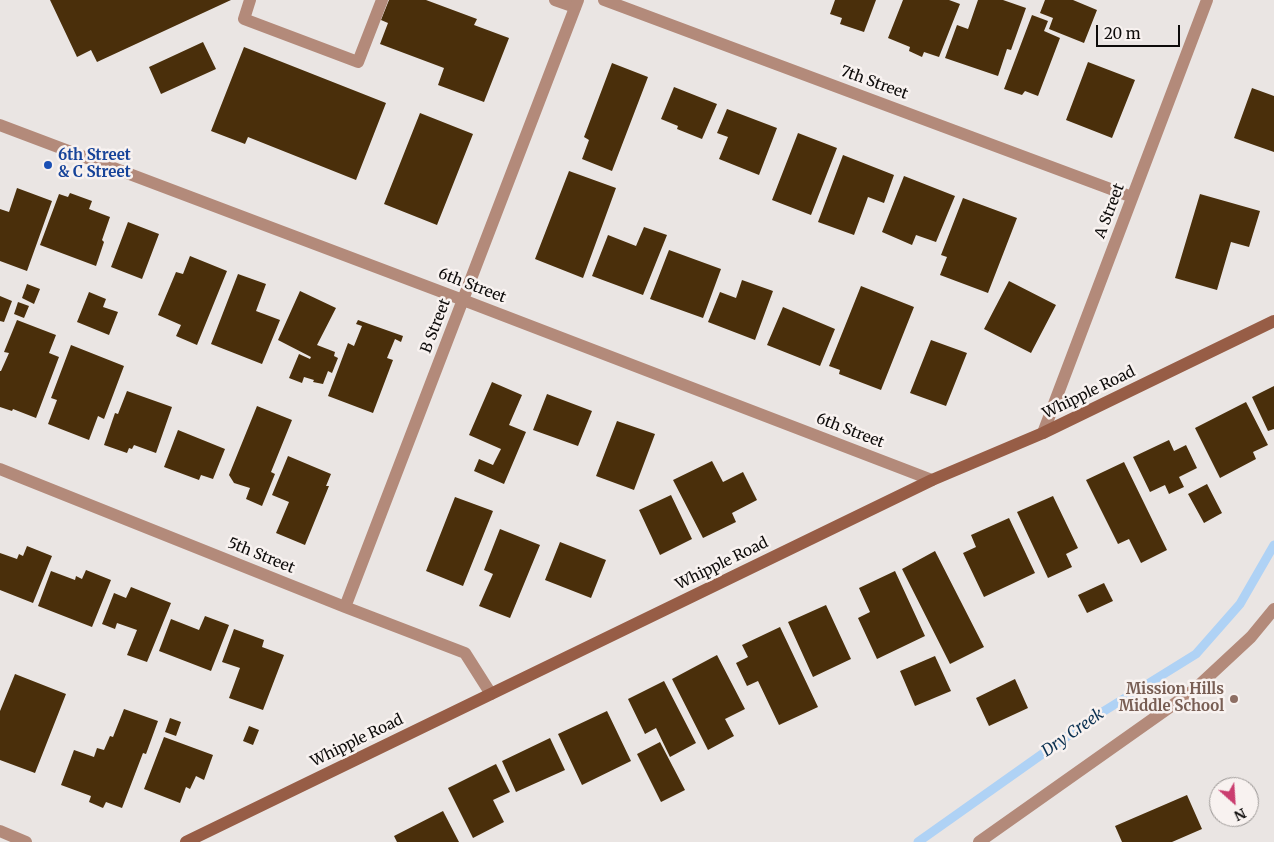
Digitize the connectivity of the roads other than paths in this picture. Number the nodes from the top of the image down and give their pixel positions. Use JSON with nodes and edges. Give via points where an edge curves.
{"nodes":[{"id":1,"x":250,"y":0,"type":"edge"},
{"id":2,"x":382,"y":0,"type":"edge"},
{"id":3,"x":556,"y":0,"type":"edge"},
{"id":4,"x":604,"y":0,"type":"edge"},
{"id":5,"x":1207,"y":0,"type":"edge"},
{"id":6,"x":576,"y":4,"type":"edge"},
{"id":7,"x":0,"y":124,"type":"edge"},
{"id":8,"x":1132,"y":197,"type":"junction"},
{"id":9,"x":463,"y":300,"type":"junction"},
{"id":10,"x":1274,"y":321,"type":"edge"},
{"id":11,"x":1043,"y":433,"type":"junction"},
{"id":12,"x":0,"y":469,"type":"edge"},
{"id":13,"x":932,"y":480,"type":"junction"},
{"id":14,"x":345,"y":607,"type":"junction"},
{"id":15,"x":1274,"y":609,"type":"edge"},
{"id":16,"x":491,"y":694,"type":"junction"},
{"id":17,"x":0,"y":832,"type":"edge"},
{"id":18,"x":26,"y":842,"type":"edge"},
{"id":19,"x":186,"y":842,"type":"edge"},
{"id":20,"x":979,"y":842,"type":"edge"}],
"edges":[{"from":1,"to":2,"type":"street","via":[[244,19],[358,62]]},
{"from":3,"to":6,"type":"street"},
{"from":4,"to":8,"type":"street","name":"7th Street"},
{"from":5,"to":8,"type":"street","name":"A Street"},
{"from":6,"to":9,"type":"street","name":"B Street"},
{"from":7,"to":9,"type":"street","name":"6th Street"},
{"from":8,"to":11,"type":"street","name":"A Street"},
{"from":9,"to":13,"type":"street","name":"6th Street"},
{"from":9,"to":14,"type":"street","name":"B Street"},
{"from":10,"to":11,"type":"main road","name":"Whipple Road"},
{"from":11,"to":13,"type":"main road","name":"Whipple Road"},
{"from":12,"to":14,"type":"street","name":"5th Street"},
{"from":13,"to":16,"type":"main road","name":"Whipple Road"},
{"from":14,"to":16,"type":"street","name":"5th Street","via":[[465,653]]},
{"from":15,"to":20,"type":"street","via":[[1251,637],[1194,690]]},
{"from":16,"to":19,"type":"main road","name":"Whipple Road"},
{"from":17,"to":18,"type":"street"}]}
